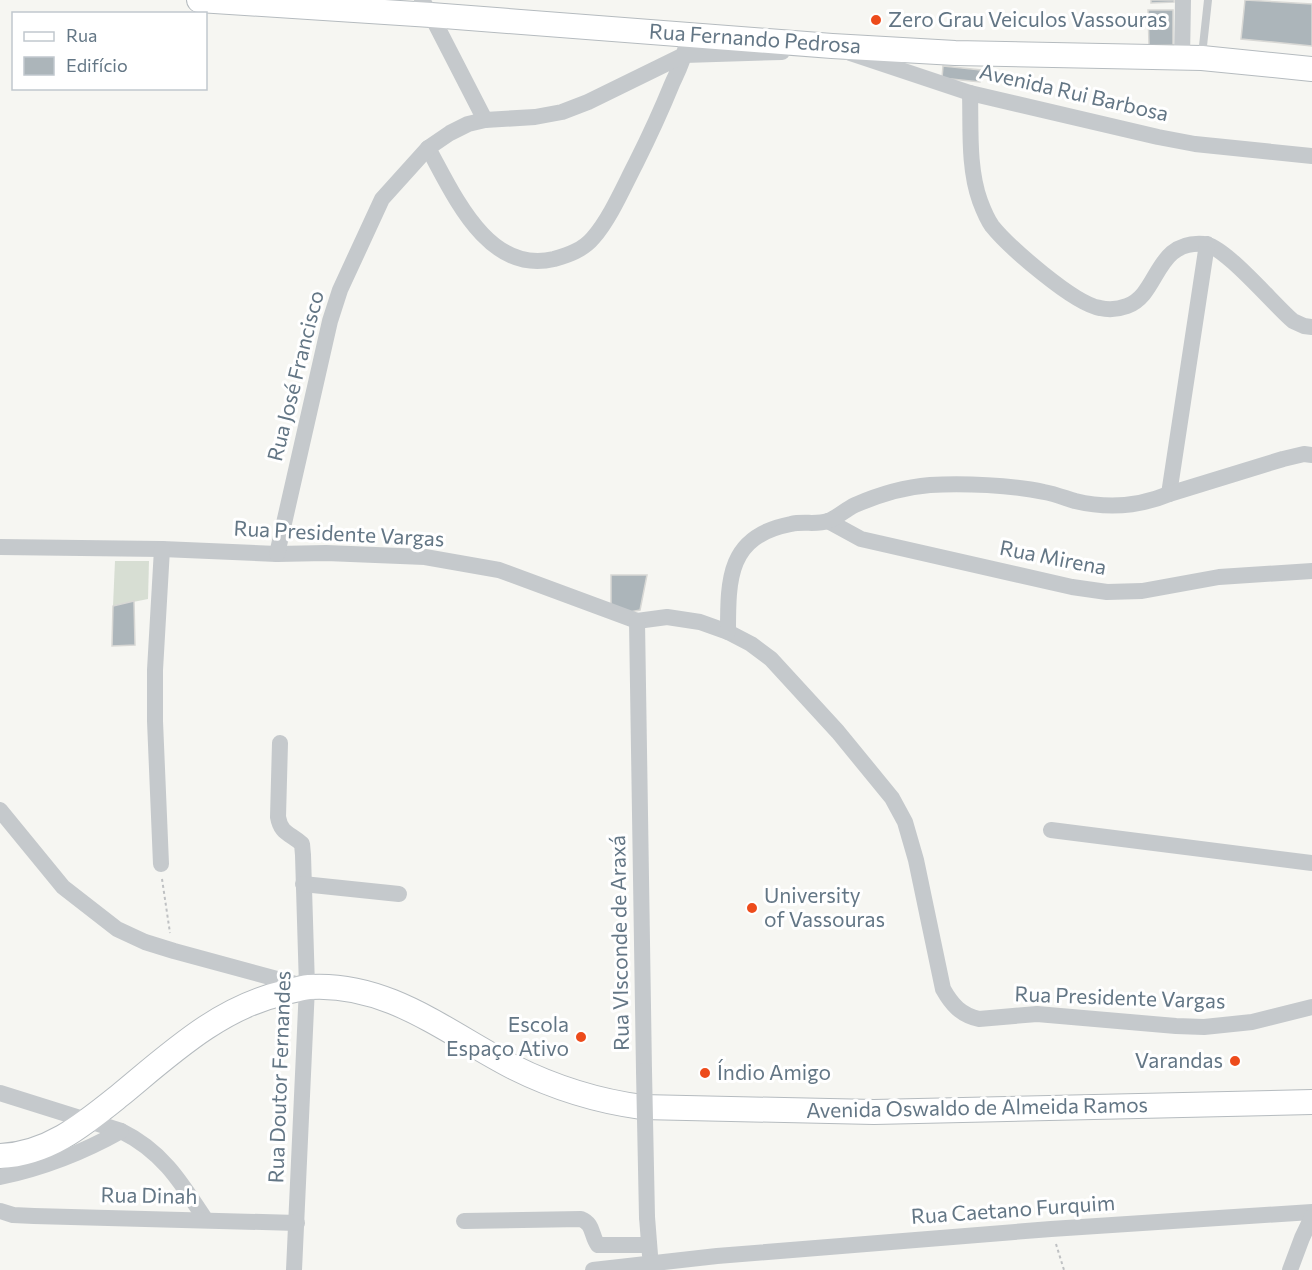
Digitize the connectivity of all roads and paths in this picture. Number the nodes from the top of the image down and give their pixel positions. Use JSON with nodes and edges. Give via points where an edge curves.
{"nodes":[{"id":1,"x":199,"y":0,"type":"edge"},
{"id":2,"x":1183,"y":0,"type":"edge"},
{"id":3,"x":1208,"y":0,"type":"edge"},
{"id":4,"x":284,"y":3,"type":"edge"},
{"id":5,"x":426,"y":7,"type":"edge"},
{"id":6,"x":686,"y":45,"type":"junction"},
{"id":7,"x":829,"y":46,"type":"junction"},
{"id":8,"x":1192,"y":58,"type":"junction"},
{"id":9,"x":1312,"y":69,"type":"edge"},
{"id":10,"x":970,"y":93,"type":"junction"},
{"id":11,"x":485,"y":120,"type":"junction"},
{"id":12,"x":428,"y":148,"type":"junction"},
{"id":13,"x":1312,"y":156,"type":"edge"},
{"id":14,"x":1207,"y":244,"type":"junction"},
{"id":15,"x":1312,"y":327,"type":"edge"},
{"id":16,"x":1312,"y":455,"type":"edge"},
{"id":17,"x":1169,"y":494,"type":"junction"},
{"id":18,"x":828,"y":521,"type":"junction"},
{"id":19,"x":0,"y":547,"type":"edge"},
{"id":20,"x":162,"y":549,"type":"junction"},
{"id":21,"x":277,"y":554,"type":"junction"},
{"id":22,"x":1312,"y":571,"type":"edge"},
{"id":23,"x":637,"y":621,"type":"junction"},
{"id":24,"x":728,"y":632,"type":"junction"},
{"id":25,"x":280,"y":743,"type":"dead end"},
{"id":26,"x":0,"y":812,"type":"edge"},
{"id":27,"x":1051,"y":830,"type":"dead end"},
{"id":28,"x":1312,"y":863,"type":"edge"},
{"id":29,"x":161,"y":864,"type":"joint"},
{"id":30,"x":303,"y":884,"type":"junction"},
{"id":31,"x":399,"y":894,"type":"dead end"},
{"id":32,"x":174,"y":951,"type":"junction"},
{"id":33,"x":307,"y":987,"type":"junction"},
{"id":34,"x":1312,"y":1007,"type":"edge"},
{"id":35,"x":0,"y":1093,"type":"edge"},
{"id":36,"x":1312,"y":1102,"type":"edge"},
{"id":37,"x":88,"y":1121,"type":"junction"},
{"id":38,"x":120,"y":1131,"type":"junction"},
{"id":39,"x":0,"y":1156,"type":"edge"},
{"id":40,"x":0,"y":1177,"type":"edge"},
{"id":41,"x":0,"y":1211,"type":"edge"},
{"id":42,"x":1312,"y":1212,"type":"edge"},
{"id":43,"x":1312,"y":1217,"type":"edge"},
{"id":44,"x":205,"y":1219,"type":"junction"},
{"id":45,"x":464,"y":1221,"type":"dead end"},
{"id":46,"x":297,"y":1223,"type":"junction"},
{"id":47,"x":1051,"y":1229,"type":"junction"},
{"id":48,"x":649,"y":1245,"type":"junction"},
{"id":49,"x":652,"y":1267,"type":"edge"},
{"id":50,"x":294,"y":1270,"type":"edge"},
{"id":51,"x":593,"y":1270,"type":"edge"},
{"id":52,"x":1064,"y":1270,"type":"edge"},
{"id":53,"x":1290,"y":1270,"type":"edge"}],
"edges":[{"from":1,"to":4,"type":"street","name":"Rua Fernando Pedrosa"},
{"from":2,"to":8,"type":"street"},
{"from":3,"to":8,"type":"lane"},
{"from":4,"to":5,"type":"street","name":"Rua Fernando Pedrosa"},
{"from":5,"to":6,"type":"street","name":"Rua Fernando Pedrosa"},
{"from":5,"to":11,"type":"street"},
{"from":6,"to":7,"type":"street","name":"Rua Fernando Pedrosa"},
{"from":6,"to":11,"type":"street","name":"Rua José Francisco","via":[[588,102],[562,112]]},
{"from":6,"to":12,"type":"street","via":[[655,124],[607,216],[594,238],[564,256],[522,260],[499,250],[472,221]]},
{"from":7,"to":8,"type":"street","name":"Rua Fernando Pedrosa"},
{"from":7,"to":10,"type":"street","name":"Avenida Rui Barbosa"},
{"from":8,"to":9,"type":"street","name":"Rua Fernando Pedrosa"},
{"from":10,"to":13,"type":"street","name":"Avenida Rui Barbosa","via":[[1195,144]]},
{"from":10,"to":14,"type":"street","via":[[974,185],[991,224],[1009,244],[1075,296],[1098,308],[1129,306],[1176,249]]},
{"from":11,"to":12,"type":"street","name":"Rua José Francisco","via":[[468,124]]},
{"from":12,"to":21,"type":"street","name":"Rua José Francisco","via":[[382,200],[340,290],[314,386]]},
{"from":14,"to":15,"type":"street","via":[[1230,258],[1293,321]]},
{"from":14,"to":17,"type":"street"},
{"from":16,"to":17,"type":"street","via":[[1283,459]]},
{"from":17,"to":18,"type":"street","via":[[1127,506],[1100,505],[1043,492],[930,485],[889,493]]},
{"from":18,"to":22,"type":"street","name":"Rua Mirena","via":[[861,539],[1107,592],[1142,591],[1219,577]]},
{"from":18,"to":24,"type":"street","via":[[780,526],[748,542],[730,579]]},
{"from":19,"to":20,"type":"street","name":"Rua Presidente Vargas"},
{"from":20,"to":21,"type":"street","name":"Rua Presidente Vargas"},
{"from":20,"to":29,"type":"street","via":[[155,670]]},
{"from":21,"to":23,"type":"street","name":"Rua Presidente Vargas","via":[[425,556],[470,564],[499,570]]},
{"from":23,"to":24,"type":"street","name":"Rua Presidente Vargas","via":[[667,617],[700,622]]},
{"from":23,"to":48,"type":"street","name":"Rua VIsconde de Araxá","bridge":true},
{"from":24,"to":34,"type":"street","name":"Rua Presidente Vargas","via":[[771,659],[892,798],[905,822],[916,860],[943,989],[951,1003],[970,1017],[1037,1014],[1204,1027],[1252,1022]]},
{"from":25,"to":30,"type":"street","name":"Rua Doutor Fernandes","via":[[278,817],[282,830],[302,844]]},
{"from":26,"to":32,"type":"street","via":[[63,887],[95,914],[117,929]]},
{"from":27,"to":28,"type":"street"},
{"from":29,"to":32,"type":"path"},
{"from":30,"to":31,"type":"street"},
{"from":30,"to":33,"type":"street","name":"Rua Doutor Fernandes"},
{"from":32,"to":33,"type":"street"},
{"from":33,"to":36,"type":"street","name":"Avenida Oswaldo de Almeida Ramos","via":[[338,987],[392,1000],[543,1081],[642,1107],[874,1112]]},
{"from":33,"to":37,"type":"street","name":"Avenida Oswaldo de Almeida Ramos","via":[[261,998],[218,1019]]},
{"from":33,"to":46,"type":"street","name":"Rua Doutor Fernandes"},
{"from":35,"to":37,"type":"street"},
{"from":37,"to":38,"type":"street"},
{"from":37,"to":39,"type":"street","name":"Avenida Oswaldo de Almeida Ramos","via":[[41,1148]]},
{"from":38,"to":40,"type":"street","via":[[78,1154]]},
{"from":38,"to":44,"type":"street","via":[[164,1161]]},
{"from":41,"to":44,"type":"street","name":"Rua Dinah","via":[[34,1216]]},
{"from":42,"to":47,"type":"street","name":"Rua Caetano Furquim"},
{"from":43,"to":53,"type":"street"},
{"from":44,"to":46,"type":"street","name":"Rua Dinah"},
{"from":45,"to":48,"type":"street","via":[[581,1219],[588,1222],[598,1245]]},
{"from":46,"to":50,"type":"street","name":"Rua Doutor Fernandes"},
{"from":47,"to":49,"type":"street","name":"Rua Caetano Furquim","via":[[717,1256]]},
{"from":47,"to":52,"type":"path"},
{"from":48,"to":49,"type":"street","name":"Rua VIsconde de Araxá"},
{"from":49,"to":51,"type":"street","name":"Rua Caetano Furquim"}]}
